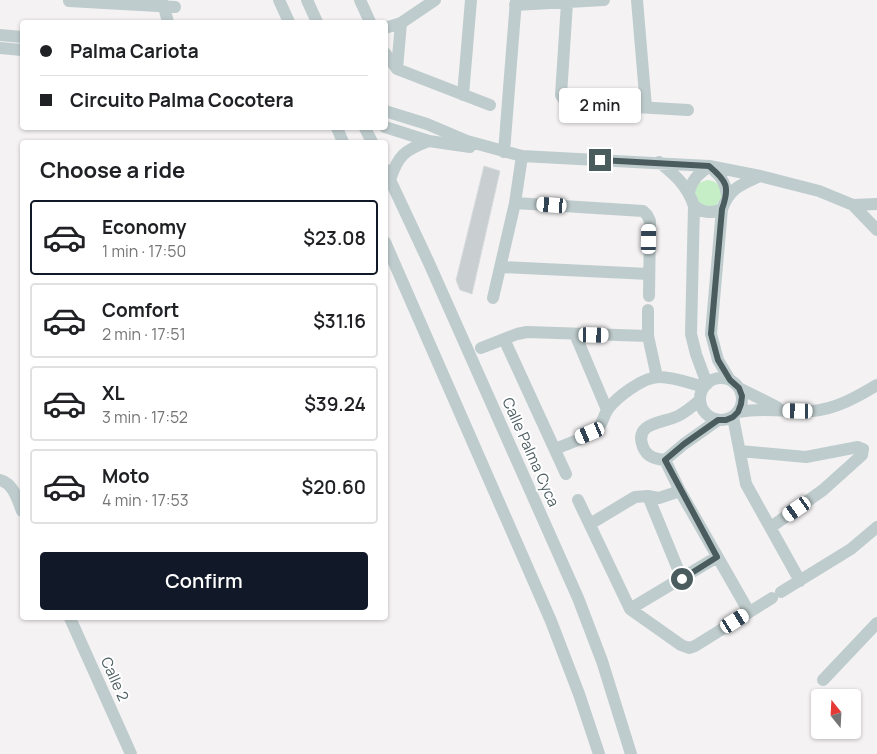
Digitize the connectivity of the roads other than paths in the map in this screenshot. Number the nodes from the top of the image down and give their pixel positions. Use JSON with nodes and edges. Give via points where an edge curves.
{"nodes":[{"id":1,"x":279,"y":0,"type":"edge"},
{"id":2,"x":307,"y":0,"type":"edge"},
{"id":3,"x":360,"y":0,"type":"edge"},
{"id":4,"x":435,"y":0,"type":"edge"},
{"id":5,"x":471,"y":0,"type":"edge"},
{"id":6,"x":604,"y":0,"type":"edge"},
{"id":7,"x":636,"y":0,"type":"edge"},
{"id":8,"x":69,"y":1,"type":"dead end"},
{"id":9,"x":98,"y":2,"type":"edge"},
{"id":10,"x":170,"y":3,"type":"edge"},
{"id":11,"x":515,"y":3,"type":"edge"},
{"id":12,"x":567,"y":3,"type":"junction"},
{"id":13,"x":168,"y":20,"type":"edge"},
{"id":14,"x":288,"y":20,"type":"edge"},
{"id":15,"x":317,"y":20,"type":"edge"},
{"id":16,"x":369,"y":20,"type":"edge"},
{"id":17,"x":401,"y":23,"type":"junction"},
{"id":18,"x":388,"y":27,"type":"edge"},
{"id":19,"x":0,"y":35,"type":"edge"},
{"id":20,"x":20,"y":37,"type":"edge"},
{"id":21,"x":0,"y":48,"type":"edge"},
{"id":22,"x":20,"y":50,"type":"edge"},
{"id":23,"x":388,"y":57,"type":"edge"},
{"id":24,"x":397,"y":69,"type":"junction"},
{"id":25,"x":463,"y":95,"type":"junction"},
{"id":26,"x":490,"y":105,"type":"dead end"},
{"id":27,"x":646,"y":107,"type":"junction"},
{"id":28,"x":688,"y":110,"type":"dead end"},
{"id":29,"x":388,"y":112,"type":"edge"},
{"id":30,"x":388,"y":128,"type":"edge"},
{"id":31,"x":429,"y":141,"type":"junction"},
{"id":32,"x":498,"y":151,"type":"junction"},
{"id":33,"x":522,"y":156,"type":"junction"},
{"id":34,"x":659,"y":162,"type":"junction"},
{"id":35,"x":709,"y":166,"type":"junction"},
{"id":36,"x":388,"y":173,"type":"edge"},
{"id":37,"x":388,"y":176,"type":"edge"},
{"id":38,"x":760,"y":176,"type":"junction"},
{"id":39,"x":689,"y":192,"type":"junction"},
{"id":40,"x":727,"y":194,"type":"junction"},
{"id":41,"x":515,"y":203,"type":"junction"},
{"id":42,"x":877,"y":204,"type":"edge"},
{"id":43,"x":853,"y":205,"type":"junction"},
{"id":44,"x":694,"y":206,"type":"junction"},
{"id":45,"x":722,"y":209,"type":"junction"},
{"id":46,"x":877,"y":230,"type":"edge"},
{"id":47,"x":388,"y":249,"type":"edge"},
{"id":48,"x":500,"y":267,"type":"junction"},
{"id":49,"x":649,"y":274,"type":"junction"},
{"id":50,"x":649,"y":296,"type":"dead end"},
{"id":51,"x":493,"y":298,"type":"dead end"},
{"id":52,"x":648,"y":310,"type":"dead end"},
{"id":53,"x":575,"y":334,"type":"junction"},
{"id":54,"x":648,"y":336,"type":"junction"},
{"id":55,"x":504,"y":339,"type":"junction"},
{"id":56,"x":482,"y":348,"type":"dead end"},
{"id":57,"x":657,"y":377,"type":"junction"},
{"id":58,"x":734,"y":384,"type":"junction"},
{"id":59,"x":877,"y":386,"type":"edge"},
{"id":60,"x":703,"y":391,"type":"junction"},
{"id":61,"x":607,"y":410,"type":"junction"},
{"id":62,"x":784,"y":410,"type":"junction"},
{"id":63,"x":735,"y":414,"type":"junction"},
{"id":64,"x":718,"y":420,"type":"junction"},
{"id":65,"x":555,"y":449,"type":"junction"},
{"id":66,"x":740,"y":452,"type":"junction"},
{"id":67,"x":667,"y":464,"type":"junction"},
{"id":68,"x":566,"y":474,"type":"dead end"},
{"id":69,"x":0,"y":480,"type":"edge"},
{"id":70,"x":680,"y":490,"type":"junction"},
{"id":71,"x":648,"y":496,"type":"junction"},
{"id":72,"x":578,"y":500,"type":"dead end"},
{"id":73,"x":20,"y":507,"type":"edge"},
{"id":74,"x":590,"y":524,"type":"junction"},
{"id":75,"x":771,"y":527,"type":"junction"},
{"id":76,"x":877,"y":527,"type":"edge"},
{"id":77,"x":717,"y":557,"type":"junction"},
{"id":78,"x":682,"y":579,"type":"junction"},
{"id":79,"x":800,"y":581,"type":"junction"},
{"id":80,"x":630,"y":610,"type":"junction"},
{"id":81,"x":749,"y":612,"type":"junction"},
{"id":82,"x":71,"y":620,"type":"edge"},
{"id":83,"x":877,"y":623,"type":"edge"},
{"id":84,"x":823,"y":680,"type":"dead end"},
{"id":85,"x":130,"y":754,"type":"edge"},
{"id":86,"x":599,"y":754,"type":"edge"},
{"id":87,"x":631,"y":754,"type":"edge"}],
"edges":[{"from":1,"to":14,"type":"street"},
{"from":2,"to":15,"type":"street"},
{"from":3,"to":16,"type":"street"},
{"from":4,"to":17,"type":"street"},
{"from":5,"to":25,"type":"street"},
{"from":6,"to":12,"type":"street"},
{"from":7,"to":27,"type":"street"},
{"from":8,"to":9,"type":"street"},
{"from":9,"to":10,"type":"street"},
{"from":10,"to":13,"type":"street"},
{"from":11,"to":12,"type":"street"},
{"from":11,"to":32,"type":"street"},
{"from":12,"to":27,"type":"street","via":[[562,99],[566,102]]},
{"from":17,"to":18,"type":"street"},
{"from":17,"to":24,"type":"street"},
{"from":19,"to":20,"type":"street"},
{"from":21,"to":22,"type":"street"},
{"from":23,"to":24,"type":"street"},
{"from":24,"to":25,"type":"street"},
{"from":25,"to":26,"type":"street"},
{"from":27,"to":28,"type":"street"},
{"from":29,"to":32,"type":"street"},
{"from":30,"to":31,"type":"street"},
{"from":31,"to":32,"type":"street"},
{"from":31,"to":36,"type":"street","via":[[409,149]]},
{"from":32,"to":33,"type":"street"},
{"from":33,"to":34,"type":"street"},
{"from":33,"to":41,"type":"street"},
{"from":34,"to":35,"type":"street"},
{"from":34,"to":39,"type":"street"},
{"from":35,"to":38,"type":"street"},
{"from":35,"to":39,"type":"street","via":[[695,178]]},
{"from":35,"to":40,"type":"street","via":[[721,176]]},
{"from":37,"to":87,"type":"street","name":"Calle Palma Cyca","via":[[578,598]]},
{"from":38,"to":40,"type":"street"},
{"from":38,"to":43,"type":"street","via":[[819,191]]},
{"from":39,"to":44,"type":"street"},
{"from":40,"to":45,"type":"street"},
{"from":41,"to":48,"type":"street"},
{"from":41,"to":49,"type":"street","via":[[643,211],[650,221]]},
{"from":42,"to":43,"type":"street"},
{"from":43,"to":46,"type":"street"},
{"from":44,"to":45,"type":"street","via":[[709,213]]},
{"from":44,"to":60,"type":"street","via":[[691,334]]},
{"from":45,"to":58,"type":"street","via":[[711,334],[718,360]]},
{"from":47,"to":86,"type":"street","via":[[551,621]]},
{"from":48,"to":49,"type":"street"},
{"from":48,"to":51,"type":"street"},
{"from":49,"to":50,"type":"street"},
{"from":52,"to":54,"type":"street"},
{"from":53,"to":54,"type":"street"},
{"from":53,"to":55,"type":"street","via":[[527,332]]},
{"from":53,"to":61,"type":"street"},
{"from":54,"to":57,"type":"street"},
{"from":55,"to":56,"type":"street"},
{"from":55,"to":65,"type":"street"},
{"from":57,"to":60,"type":"street","via":[[678,380]]},
{"from":57,"to":61,"type":"street","via":[[624,392]]},
{"from":58,"to":60,"type":"street","via":[[722,379],[714,380]]},
{"from":58,"to":62,"type":"street"},
{"from":58,"to":63,"type":"street","via":[[742,396]]},
{"from":59,"to":62,"type":"street","via":[[840,405],[813,411]]},
{"from":60,"to":64,"type":"street","via":[[702,410]]},
{"from":60,"to":67,"type":"street","via":[[678,416],[656,422],[646,427],[642,434],[643,449],[654,459]]},
{"from":61,"to":65,"type":"street","via":[[597,429]]},
{"from":62,"to":63,"type":"street","via":[[755,409]]},
{"from":63,"to":64,"type":"street","via":[[726,420]]},
{"from":63,"to":66,"type":"street"},
{"from":64,"to":67,"type":"street","via":[[684,444]]},
{"from":65,"to":68,"type":"street"},
{"from":66,"to":75,"type":"street","via":[[746,484]]},
{"from":66,"to":75,"type":"street","via":[[806,457],[858,447],[863,450],[862,455],[823,490]]},
{"from":67,"to":70,"type":"street"},
{"from":69,"to":73,"type":"street","via":[[8,482]]},
{"from":70,"to":71,"type":"street","via":[[659,498]]},
{"from":70,"to":77,"type":"street"},
{"from":71,"to":74,"type":"street","via":[[635,497]]},
{"from":71,"to":78,"type":"street"},
{"from":72,"to":74,"type":"street"},
{"from":74,"to":80,"type":"street"},
{"from":75,"to":79,"type":"street"},
{"from":76,"to":79,"type":"street","via":[[851,549]]},
{"from":77,"to":78,"type":"street"},
{"from":77,"to":81,"type":"street"},
{"from":78,"to":80,"type":"street"},
{"from":79,"to":81,"type":"street"},
{"from":80,"to":81,"type":"street","via":[[689,648]]},
{"from":82,"to":85,"type":"street","name":"Calle 2"},
{"from":83,"to":84,"type":"street"}]}
